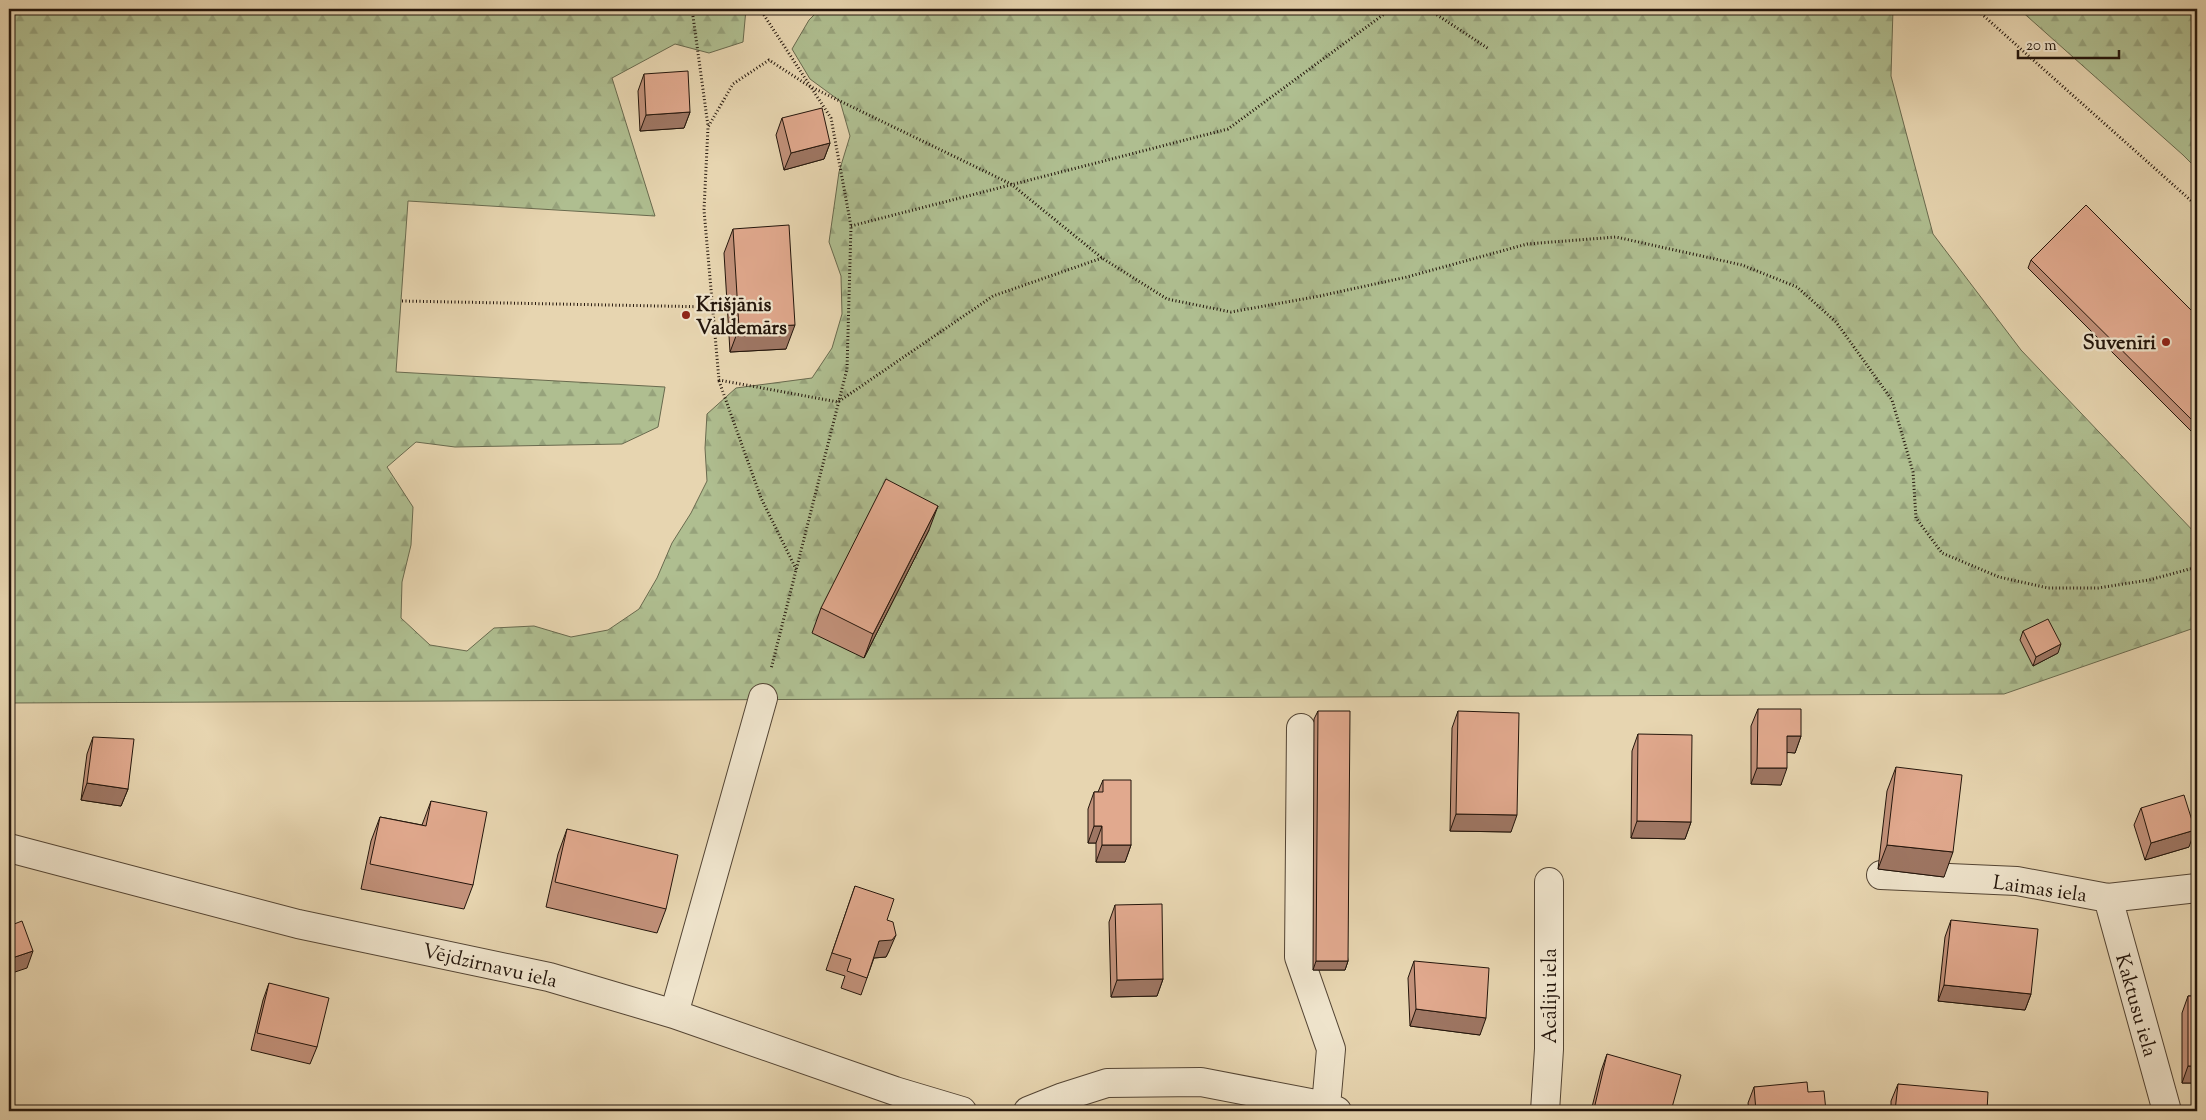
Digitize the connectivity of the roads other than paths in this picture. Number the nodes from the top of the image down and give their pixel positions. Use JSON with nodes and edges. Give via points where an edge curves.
{"nodes":[{"id":1,"x":763,"y":698,"type":"road end"},
{"id":2,"x":1300,"y":728,"type":"dead end"},
{"id":3,"x":9,"y":848,"type":"edge"},
{"id":4,"x":1881,"y":875,"type":"dead end"},
{"id":5,"x":1549,"y":882,"type":"dead end"},
{"id":6,"x":2197,"y":888,"type":"edge"},
{"id":7,"x":2108,"y":898,"type":"junction"},
{"id":8,"x":674,"y":1014,"type":"junction"},
{"id":9,"x":1332,"y":1109,"type":"edge"},
{"id":10,"x":962,"y":1111,"type":"edge"},
{"id":11,"x":1028,"y":1111,"type":"edge"},
{"id":12,"x":1545,"y":1111,"type":"edge"},
{"id":13,"x":2167,"y":1111,"type":"edge"}],
"edges":[{"from":1,"to":8,"type":"street"},
{"from":2,"to":9,"type":"street","via":[[1299,957],[1331,1049]]},
{"from":3,"to":8,"type":"street","name":"Vējdzirnavu iela","via":[[298,924],[549,977]]},
{"from":4,"to":7,"type":"street","name":"Laimas iela","via":[[2016,881]]},
{"from":5,"to":12,"type":"street","name":"Acāliju iela","via":[[1549,1049]]},
{"from":6,"to":7,"type":"street","name":"Laimas iela"},
{"from":7,"to":13,"type":"street","name":"Kaktusu iela"},
{"from":8,"to":10,"type":"street","name":"Vējdzirnavu iela"},
{"from":9,"to":11,"type":"street","via":[[1201,1082],[1107,1083]]}]}
